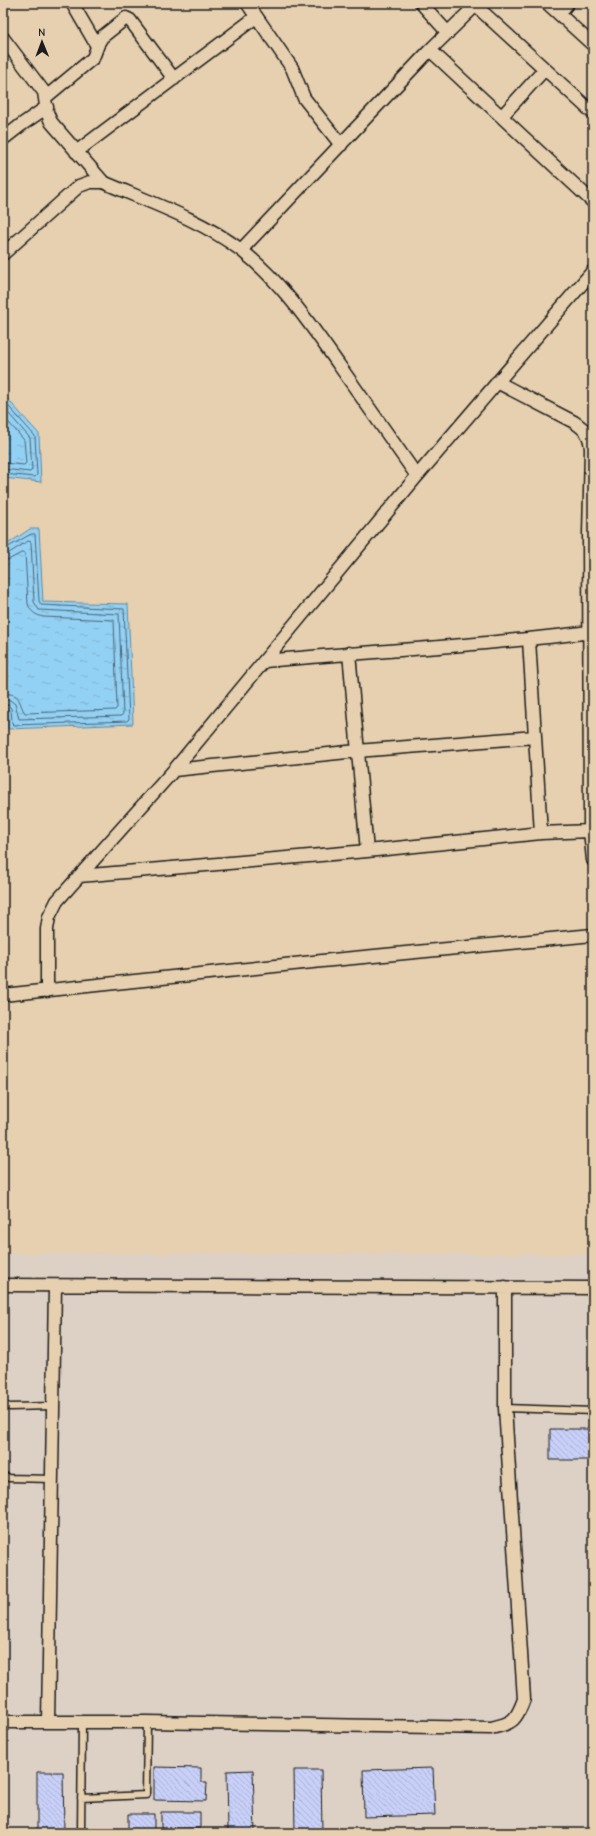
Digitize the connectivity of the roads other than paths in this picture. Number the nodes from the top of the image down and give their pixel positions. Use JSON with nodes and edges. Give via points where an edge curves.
{"nodes":[{"id":1,"x":72,"y":3,"type":"edge"},
{"id":2,"x":247,"y":3,"type":"edge"},
{"id":3,"x":421,"y":3,"type":"edge"},
{"id":4,"x":547,"y":3,"type":"edge"},
{"id":5,"x":568,"y":3,"type":"edge"},
{"id":6,"x":477,"y":4,"type":"edge"},
{"id":7,"x":559,"y":14,"type":"junction"},
{"id":8,"x":256,"y":18,"type":"junction"},
{"id":9,"x":448,"y":33,"type":"junction"},
{"id":10,"x":3,"y":38,"type":"edge"},
{"id":11,"x":593,"y":45,"type":"edge"},
{"id":12,"x":97,"y":46,"type":"junction"},
{"id":13,"x":430,"y":50,"type":"junction"},
{"id":14,"x":545,"y":69,"type":"junction"},
{"id":15,"x":174,"y":79,"type":"junction"},
{"id":16,"x":46,"y":102,"type":"junction"},
{"id":17,"x":593,"y":113,"type":"edge"},
{"id":18,"x":502,"y":116,"type":"junction"},
{"id":19,"x":3,"y":139,"type":"edge"},
{"id":20,"x":341,"y":144,"type":"junction"},
{"id":21,"x":76,"y":152,"type":"junction"},
{"id":22,"x":103,"y":182,"type":"junction"},
{"id":23,"x":593,"y":202,"type":"edge"},
{"id":24,"x":241,"y":250,"type":"junction"},
{"id":25,"x":3,"y":254,"type":"edge"},
{"id":26,"x":593,"y":271,"type":"edge"},
{"id":27,"x":497,"y":382,"type":"junction"},
{"id":28,"x":417,"y":476,"type":"junction"},
{"id":29,"x":590,"y":632,"type":"junction"},
{"id":30,"x":529,"y":640,"type":"junction"},
{"id":31,"x":349,"y":653,"type":"junction"},
{"id":32,"x":265,"y":661,"type":"junction"},
{"id":33,"x":535,"y":737,"type":"junction"},
{"id":34,"x":357,"y":751,"type":"junction"},
{"id":35,"x":174,"y":770,"type":"junction"},
{"id":36,"x":590,"y":830,"type":"junction"},
{"id":37,"x":541,"y":833,"type":"junction"},
{"id":38,"x":367,"y":851,"type":"junction"},
{"id":39,"x":593,"y":860,"type":"edge"},
{"id":40,"x":79,"y":876,"type":"junction"},
{"id":41,"x":593,"y":935,"type":"edge"},
{"id":42,"x":47,"y":991,"type":"junction"},
{"id":43,"x":3,"y":995,"type":"edge"},
{"id":44,"x":3,"y":1285,"type":"edge"},
{"id":45,"x":54,"y":1286,"type":"junction"},
{"id":46,"x":505,"y":1288,"type":"junction"},
{"id":47,"x":593,"y":1288,"type":"edge"},
{"id":48,"x":3,"y":1405,"type":"edge"},
{"id":49,"x":53,"y":1406,"type":"junction"},
{"id":50,"x":505,"y":1408,"type":"junction"},
{"id":51,"x":593,"y":1410,"type":"edge"},
{"id":52,"x":6,"y":1476,"type":"edge"},
{"id":53,"x":52,"y":1479,"type":"junction"},
{"id":54,"x":3,"y":1482,"type":"edge"},
{"id":55,"x":3,"y":1722,"type":"edge"},
{"id":56,"x":48,"y":1722,"type":"junction"},
{"id":57,"x":82,"y":1722,"type":"junction"},
{"id":58,"x":147,"y":1722,"type":"junction"},
{"id":59,"x":81,"y":1798,"type":"junction"},
{"id":60,"x":81,"y":1833,"type":"edge"}],
"edges":[{"from":1,"to":12,"type":"street"},
{"from":2,"to":8,"type":"street"},
{"from":3,"to":9,"type":"street"},
{"from":4,"to":7,"type":"street"},
{"from":5,"to":7,"type":"street"},
{"from":6,"to":9,"type":"street"},
{"from":6,"to":14,"type":"street"},
{"from":7,"to":11,"type":"street"},
{"from":8,"to":15,"type":"street"},
{"from":8,"to":20,"type":"street","via":[[292,68],[304,98]]},
{"from":9,"to":13,"type":"street"},
{"from":10,"to":16,"type":"street","via":[[42,88]]},
{"from":12,"to":15,"type":"street","via":[[102,37],[126,18]]},
{"from":12,"to":16,"type":"street","via":[[93,58]]},
{"from":13,"to":18,"type":"street"},
{"from":13,"to":20,"type":"street"},
{"from":14,"to":17,"type":"street"},
{"from":14,"to":18,"type":"street"},
{"from":15,"to":21,"type":"street"},
{"from":16,"to":19,"type":"street"},
{"from":16,"to":21,"type":"street","via":[[51,122]]},
{"from":18,"to":23,"type":"street"},
{"from":20,"to":24,"type":"street"},
{"from":21,"to":22,"type":"street"},
{"from":22,"to":24,"type":"street","via":[[196,223]]},
{"from":22,"to":25,"type":"street","via":[[90,182],[79,186]]},
{"from":24,"to":28,"type":"street","via":[[271,277],[308,322]]},
{"from":26,"to":27,"type":"street"},
{"from":27,"to":28,"type":"street"},
{"from":27,"to":29,"type":"street","via":[[574,422],[585,429],[590,437]]},
{"from":28,"to":32,"type":"street"},
{"from":29,"to":30,"type":"street"},
{"from":29,"to":36,"type":"street"},
{"from":30,"to":31,"type":"street"},
{"from":30,"to":33,"type":"street"},
{"from":31,"to":32,"type":"street"},
{"from":31,"to":34,"type":"street"},
{"from":32,"to":35,"type":"street"},
{"from":33,"to":34,"type":"street"},
{"from":33,"to":37,"type":"street"},
{"from":34,"to":35,"type":"street"},
{"from":34,"to":38,"type":"street"},
{"from":35,"to":40,"type":"street"},
{"from":36,"to":37,"type":"street"},
{"from":36,"to":39,"type":"street"},
{"from":37,"to":38,"type":"street"},
{"from":38,"to":40,"type":"street"},
{"from":40,"to":42,"type":"street","via":[[57,901],[49,916]]},
{"from":41,"to":42,"type":"street"},
{"from":42,"to":43,"type":"street"},
{"from":44,"to":45,"type":"street"},
{"from":45,"to":46,"type":"street"},
{"from":45,"to":49,"type":"street"},
{"from":46,"to":47,"type":"street"},
{"from":46,"to":50,"type":"street"},
{"from":48,"to":49,"type":"lane"},
{"from":49,"to":53,"type":"street"},
{"from":50,"to":51,"type":"lane"},
{"from":50,"to":58,"type":"street","via":[[524,1699],[520,1711],[509,1724],[490,1728]]},
{"from":52,"to":53,"type":"lane"},
{"from":52,"to":54,"type":"lane"},
{"from":53,"to":56,"type":"street"},
{"from":55,"to":56,"type":"street"},
{"from":56,"to":57,"type":"street"},
{"from":57,"to":58,"type":"street"},
{"from":57,"to":59,"type":"lane"},
{"from":58,"to":59,"type":"lane","via":[[146,1795]]},
{"from":59,"to":60,"type":"lane"}]}
